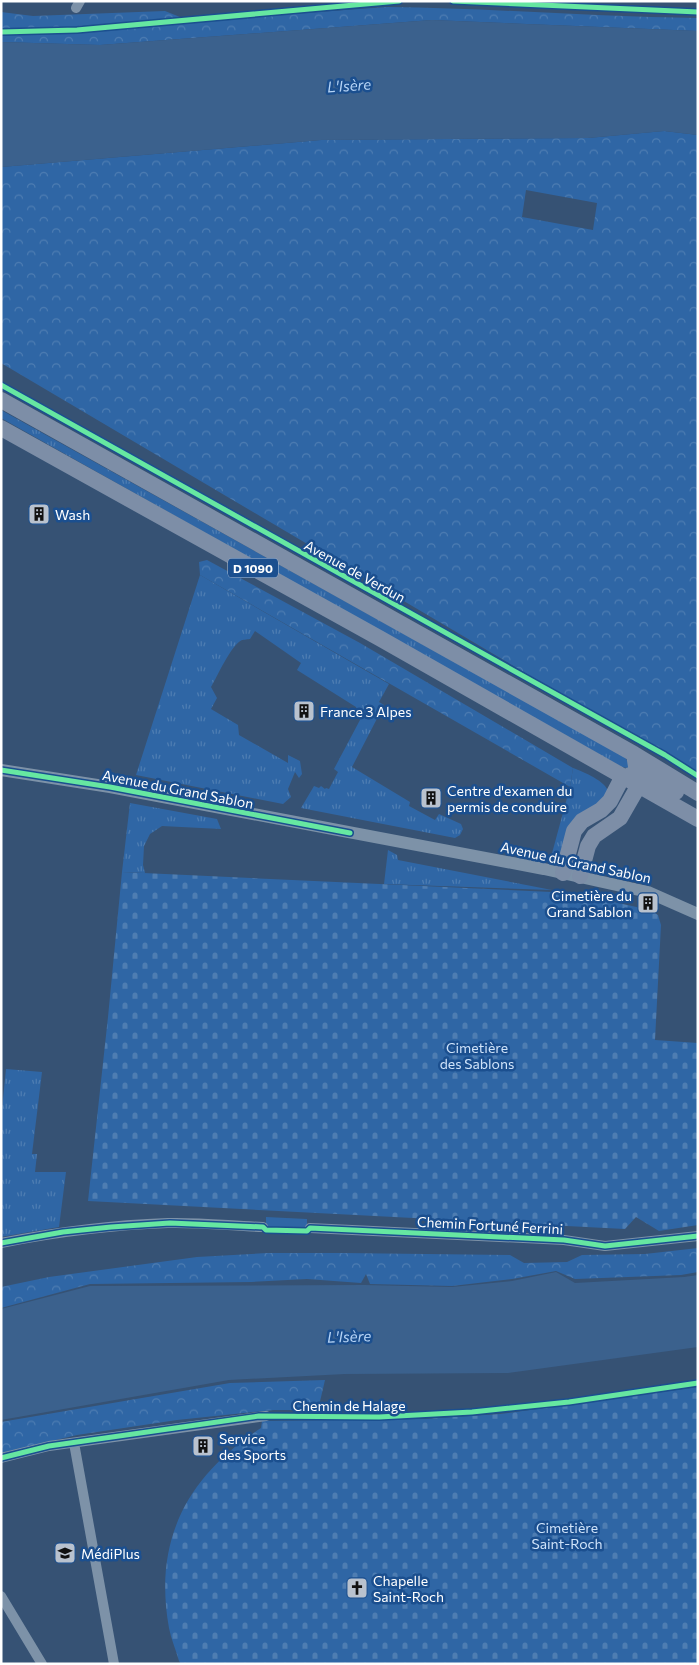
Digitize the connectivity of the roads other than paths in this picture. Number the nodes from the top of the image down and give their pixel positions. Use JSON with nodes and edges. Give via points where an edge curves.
{"nodes":[{"id":1,"x":1,"y":400,"type":"edge"},
{"id":2,"x":1,"y":428,"type":"edge"},
{"id":3,"x":634,"y":754,"type":"junction"},
{"id":4,"x":1,"y":770,"type":"edge"},
{"id":5,"x":633,"y":778,"type":"junction"},
{"id":6,"x":698,"y":793,"type":"edge"},
{"id":7,"x":698,"y":804,"type":"edge"},
{"id":8,"x":698,"y":818,"type":"edge"},
{"id":9,"x":563,"y":873,"type":"junction"},
{"id":10,"x":580,"y":876,"type":"junction"},
{"id":11,"x":698,"y":914,"type":"edge"},
{"id":12,"x":263,"y":1227,"type":"dead end"},
{"id":13,"x":310,"y":1228,"type":"dead end"},
{"id":14,"x":698,"y":1236,"type":"edge"},
{"id":15,"x":1,"y":1244,"type":"edge"},
{"id":16,"x":266,"y":1416,"type":"dead end"},
{"id":17,"x":74,"y":1443,"type":"junction"},
{"id":18,"x":1,"y":1458,"type":"edge"},
{"id":19,"x":1,"y":1596,"type":"edge"},
{"id":20,"x":42,"y":1664,"type":"edge"},
{"id":21,"x":114,"y":1664,"type":"edge"}],
"edges":[{"from":1,"to":3,"type":"main road","name":"Avenue de Verdun","number":"D 1090"},
{"from":2,"to":5,"type":"main road","number":"D 1090"},
{"from":3,"to":5,"type":"main road"},
{"from":3,"to":6,"type":"main road","name":"Avenue de Verdun","number":"D 1090"},
{"from":4,"to":9,"type":"street","name":"Avenue du Grand Sablon","via":[[110,787]]},
{"from":5,"to":7,"type":"main road","via":[[650,778]]},
{"from":5,"to":8,"type":"main road","number":"D 1090"},
{"from":5,"to":9,"type":"main road","via":[[574,831]]},
{"from":5,"to":10,"type":"main road","via":[[620,818],[594,836]]},
{"from":9,"to":10,"type":"street","name":"Avenue du Grand Sablon"},
{"from":10,"to":11,"type":"street","name":"Avenue du Grand Sablon","via":[[648,892]]},
{"from":12,"to":15,"type":"street","via":[[170,1223],[63,1232]]},
{"from":13,"to":14,"type":"street","name":"Chemin Fortuné Ferrini","via":[[564,1240],[605,1246]]},
{"from":16,"to":17,"type":"street"},
{"from":17,"to":18,"type":"street"},
{"from":17,"to":21,"type":"street"},
{"from":19,"to":20,"type":"street"}]}
